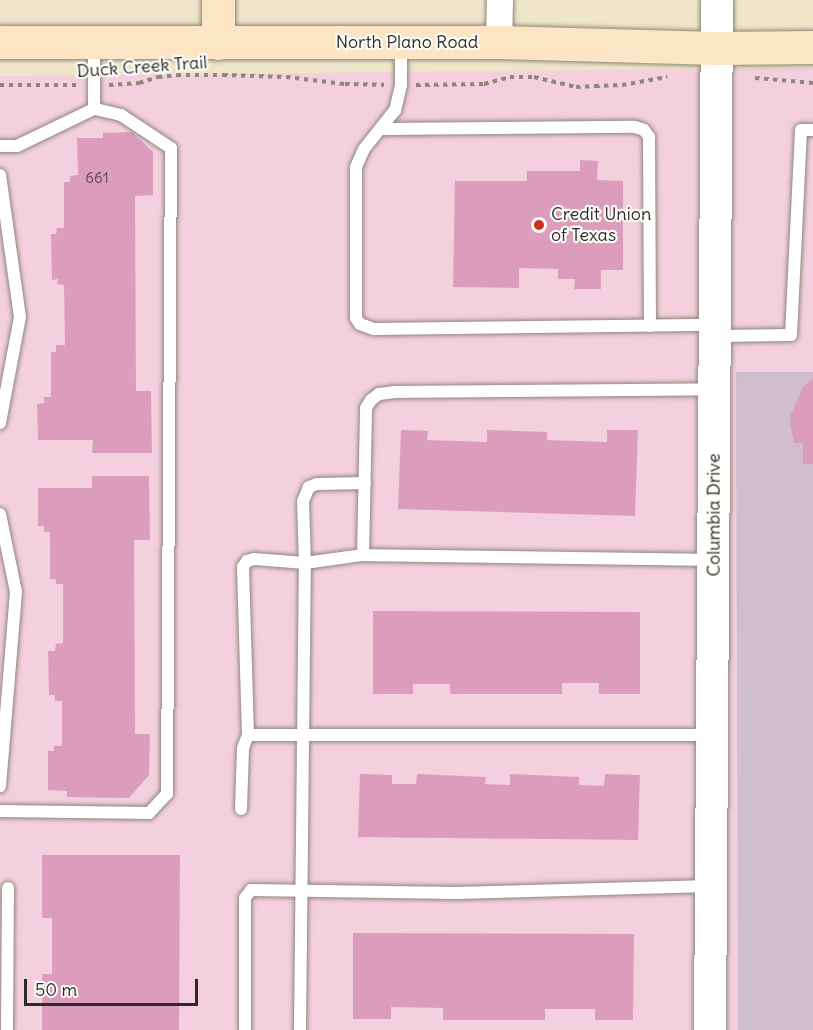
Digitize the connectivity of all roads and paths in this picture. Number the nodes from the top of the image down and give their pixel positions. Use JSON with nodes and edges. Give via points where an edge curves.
{"nodes":[{"id":1,"x":218,"y":0,"type":"edge"},
{"id":2,"x":500,"y":0,"type":"edge"},
{"id":3,"x":717,"y":0,"type":"edge"},
{"id":4,"x":0,"y":42,"type":"edge"},
{"id":5,"x":94,"y":42,"type":"junction"},
{"id":6,"x":402,"y":42,"type":"junction"},
{"id":7,"x":499,"y":42,"type":"junction"},
{"id":8,"x":218,"y":43,"type":"junction"},
{"id":9,"x":813,"y":47,"type":"edge"},
{"id":10,"x":717,"y":48,"type":"junction"},
{"id":11,"x":672,"y":76,"type":"dead end"},
{"id":12,"x":754,"y":77,"type":"dead end"},
{"id":13,"x":813,"y":83,"type":"edge"},
{"id":14,"x":0,"y":85,"type":"edge"},
{"id":15,"x":94,"y":85,"type":"junction"},
{"id":16,"x":402,"y":85,"type":"junction"},
{"id":17,"x":94,"y":108,"type":"junction"},
{"id":18,"x":382,"y":129,"type":"junction"},
{"id":19,"x":813,"y":130,"type":"edge"},
{"id":20,"x":0,"y":146,"type":"edge"},
{"id":21,"x":0,"y":176,"type":"edge"},
{"id":22,"x":650,"y":326,"type":"junction"},
{"id":23,"x":715,"y":330,"type":"junction"},
{"id":24,"x":715,"y":389,"type":"junction"},
{"id":25,"x":0,"y":423,"type":"edge"},
{"id":26,"x":365,"y":483,"type":"junction"},
{"id":27,"x":0,"y":514,"type":"edge"},
{"id":28,"x":363,"y":555,"type":"junction"},
{"id":29,"x":714,"y":560,"type":"junction"},
{"id":30,"x":305,"y":563,"type":"junction"},
{"id":31,"x":304,"y":734,"type":"junction"},
{"id":32,"x":248,"y":735,"type":"junction"},
{"id":33,"x":712,"y":735,"type":"junction"},
{"id":34,"x":0,"y":786,"type":"edge"},
{"id":35,"x":241,"y":809,"type":"dead end"},
{"id":36,"x":0,"y":811,"type":"edge"},
{"id":37,"x":711,"y":886,"type":"junction"},
{"id":38,"x":8,"y":888,"type":"dead end"},
{"id":39,"x":302,"y":891,"type":"junction"},
{"id":40,"x":7,"y":1030,"type":"edge"},
{"id":41,"x":245,"y":1030,"type":"edge"},
{"id":42,"x":300,"y":1030,"type":"edge"},
{"id":43,"x":710,"y":1030,"type":"edge"}],
"edges":[{"from":1,"to":8,"type":"main road"},
{"from":2,"to":7,"type":"street"},
{"from":3,"to":10,"type":"street","name":"Columbia Drive"},
{"from":4,"to":5,"type":"main road","name":"North Plano Road"},
{"from":5,"to":8,"type":"main road","name":"North Plano Road"},
{"from":5,"to":15,"type":"lane"},
{"from":6,"to":7,"type":"main road","name":"North Plano Road"},
{"from":6,"to":8,"type":"main road","name":"North Plano Road"},
{"from":6,"to":16,"type":"lane"},
{"from":7,"to":10,"type":"main road","name":"North Plano Road"},
{"from":9,"to":10,"type":"main road","name":"North Plano Road"},
{"from":10,"to":23,"type":"street","name":"Columbia Drive"},
{"from":11,"to":16,"type":"path","name":"Duck Creek Trail","via":[[576,87],[534,76],[484,84]]},
{"from":12,"to":13,"type":"path"},
{"from":14,"to":15,"type":"path","name":"Duck Creek Trail"},
{"from":15,"to":16,"type":"path","name":"Duck Creek Trail","via":[[139,83],[177,75],[286,76],[345,84]]},
{"from":15,"to":17,"type":"lane"},
{"from":16,"to":18,"type":"lane","via":[[395,110]]},
{"from":17,"to":20,"type":"lane","via":[[17,146]]},
{"from":17,"to":36,"type":"lane","via":[[121,115],[171,148],[167,794],[149,813]]},
{"from":18,"to":22,"type":"lane","via":[[644,130],[649,137]]},
{"from":18,"to":22,"type":"lane","via":[[364,149],[356,167],[356,318],[360,324],[374,329]]},
{"from":19,"to":23,"type":"lane","via":[[801,130],[791,335]]},
{"from":21,"to":25,"type":"lane","via":[[21,317]]},
{"from":22,"to":23,"type":"lane"},
{"from":23,"to":24,"type":"street","name":"Columbia Drive"},
{"from":24,"to":26,"type":"lane","via":[[379,394],[366,408]]},
{"from":24,"to":29,"type":"street","name":"Columbia Drive"},
{"from":26,"to":28,"type":"lane"},
{"from":26,"to":30,"type":"lane","via":[[317,484],[309,488],[303,501]]},
{"from":27,"to":34,"type":"lane","via":[[16,592]]},
{"from":28,"to":29,"type":"lane"},
{"from":28,"to":30,"type":"lane"},
{"from":29,"to":33,"type":"street","name":"Columbia Drive"},
{"from":30,"to":31,"type":"lane"},
{"from":30,"to":32,"type":"lane","via":[[254,559],[243,567]]},
{"from":31,"to":32,"type":"lane"},
{"from":31,"to":33,"type":"lane"},
{"from":31,"to":39,"type":"lane"},
{"from":32,"to":35,"type":"lane","via":[[243,748]]},
{"from":33,"to":37,"type":"street","name":"Columbia Drive"},
{"from":37,"to":39,"type":"lane","via":[[457,893]]},
{"from":37,"to":43,"type":"street","name":"Columbia Drive"},
{"from":38,"to":40,"type":"lane"},
{"from":39,"to":41,"type":"lane","via":[[251,890],[245,898]]},
{"from":39,"to":42,"type":"lane"}]}
